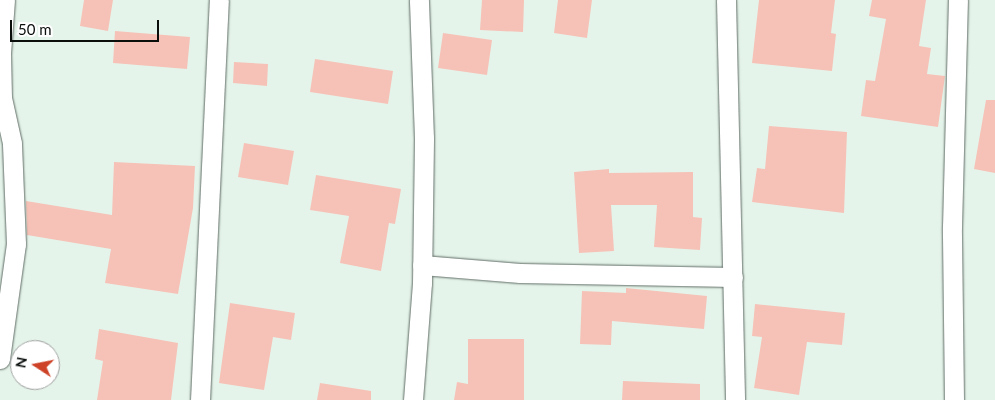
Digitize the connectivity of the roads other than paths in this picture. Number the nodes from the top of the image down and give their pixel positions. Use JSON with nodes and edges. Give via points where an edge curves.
{"nodes":[{"id":1,"x":5,"y":0,"type":"edge"},
{"id":2,"x":219,"y":0,"type":"edge"},
{"id":3,"x":419,"y":0,"type":"edge"},
{"id":4,"x":726,"y":0,"type":"edge"},
{"id":5,"x":958,"y":0,"type":"edge"},
{"id":6,"x":422,"y":265,"type":"junction"},
{"id":7,"x":733,"y":277,"type":"junction"},
{"id":8,"x":0,"y":359,"type":"edge"},
{"id":9,"x":200,"y":400,"type":"edge"},
{"id":10,"x":413,"y":400,"type":"edge"},
{"id":11,"x":735,"y":400,"type":"edge"},
{"id":12,"x":954,"y":400,"type":"edge"}],
"edges":[{"from":1,"to":8,"type":"street","via":[[2,98],[12,143],[16,244]]},
{"from":2,"to":9,"type":"street"},
{"from":3,"to":6,"type":"street","via":[[424,138]]},
{"from":4,"to":7,"type":"street"},
{"from":5,"to":12,"type":"street","via":[[952,227]]},
{"from":6,"to":7,"type":"street","via":[[520,273]]},
{"from":6,"to":10,"type":"street"},
{"from":7,"to":11,"type":"street"}]}
